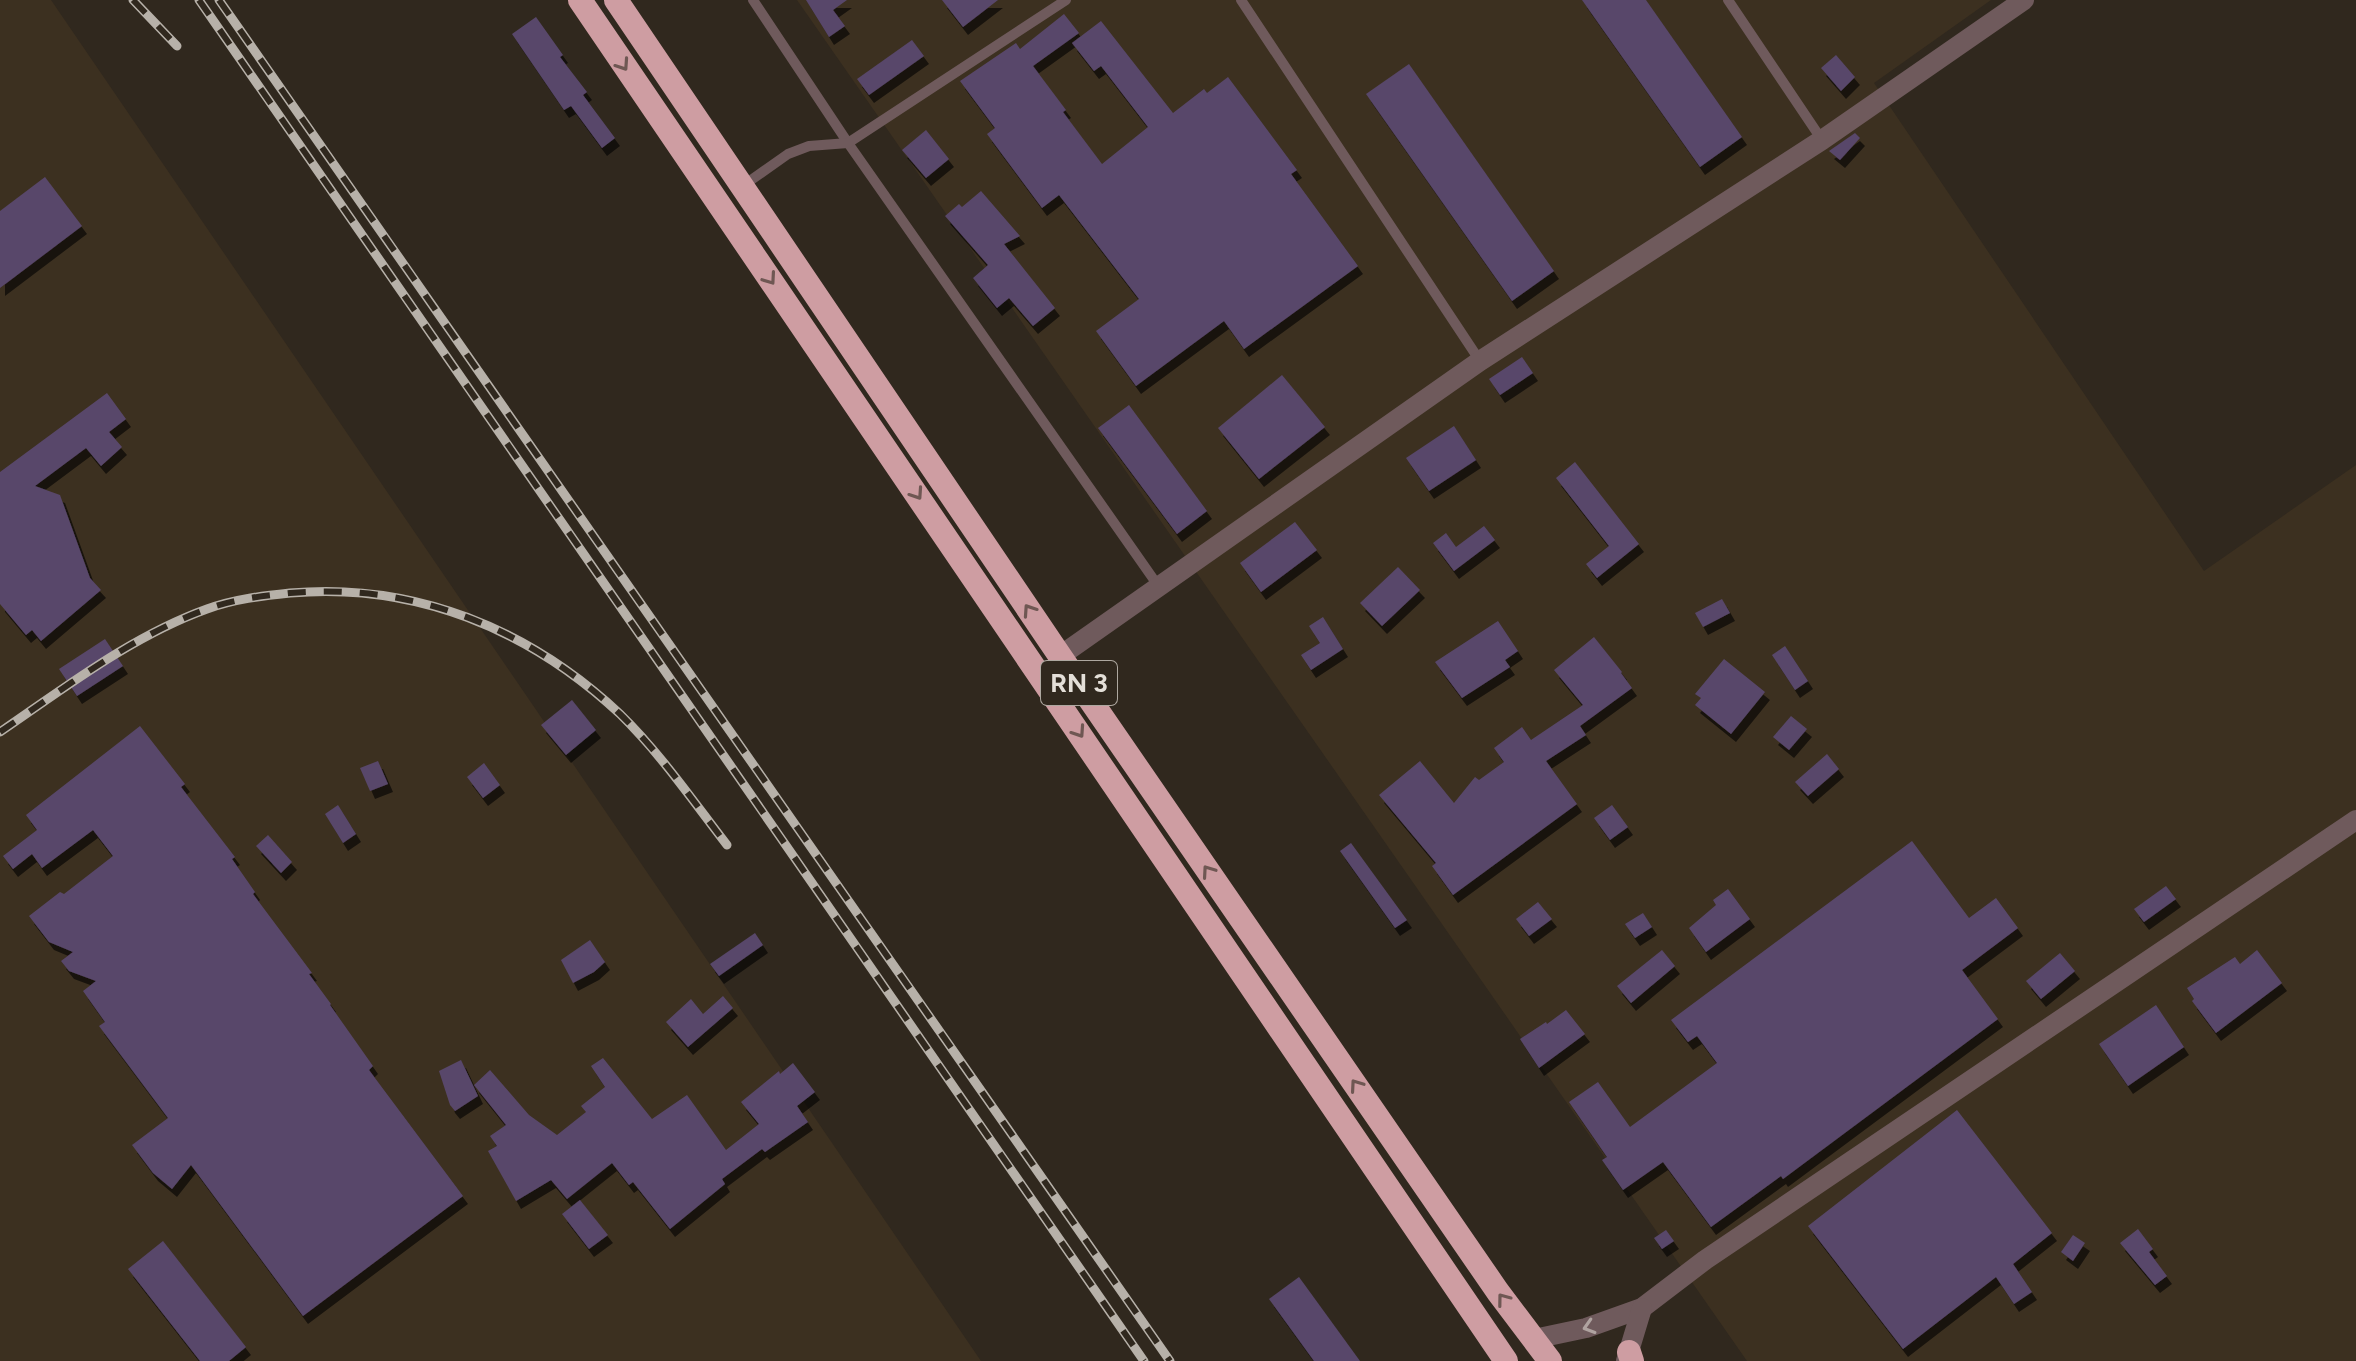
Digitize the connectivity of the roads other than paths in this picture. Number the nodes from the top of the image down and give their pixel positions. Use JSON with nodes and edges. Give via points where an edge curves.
{"nodes":[{"id":1,"x":580,"y":0,"type":"edge"},
{"id":2,"x":616,"y":0,"type":"edge"},
{"id":3,"x":753,"y":0,"type":"edge"},
{"id":4,"x":1066,"y":0,"type":"edge"},
{"id":5,"x":1241,"y":0,"type":"edge"},
{"id":6,"x":1728,"y":0,"type":"edge"},
{"id":7,"x":2024,"y":0,"type":"edge"},
{"id":8,"x":1822,"y":140,"type":"junction"},
{"id":9,"x":848,"y":143,"type":"junction"},
{"id":10,"x":744,"y":185,"type":"junction"},
{"id":11,"x":1480,"y":361,"type":"junction"},
{"id":12,"x":1159,"y":587,"type":"junction"},
{"id":13,"x":1060,"y":656,"type":"junction"},
{"id":14,"x":2356,"y":820,"type":"edge"},
{"id":15,"x":1642,"y":1308,"type":"junction"},
{"id":16,"x":1534,"y":1339,"type":"junction"},
{"id":17,"x":1629,"y":1358,"type":"edge"},
{"id":18,"x":1506,"y":1361,"type":"edge"},
{"id":19,"x":1550,"y":1361,"type":"edge"}],
"edges":[{"from":1,"to":18,"type":"highway","number":"RN 3","one_way":true},
{"from":2,"to":10,"type":"highway","number":"RN 3"},
{"from":3,"to":9,"type":"lane"},
{"from":4,"to":9,"type":"lane"},
{"from":5,"to":11,"type":"lane"},
{"from":6,"to":8,"type":"lane"},
{"from":7,"to":8,"type":"street"},
{"from":8,"to":11,"type":"street"},
{"from":9,"to":10,"type":"lane","via":[[809,146],[788,154]]},
{"from":9,"to":12,"type":"lane"},
{"from":13,"to":10,"type":"highway","number":"RN 3","one_way":true},
{"from":11,"to":12,"type":"street"},
{"from":12,"to":13,"type":"street"},
{"from":16,"to":13,"type":"highway","number":"RN 3","one_way":true},
{"from":14,"to":15,"type":"street","via":[[1705,1260]]},
{"from":15,"to":16,"type":"street","one_way":true},
{"from":15,"to":17,"type":"street"},
{"from":16,"to":19,"type":"highway","number":"RN 3"}]}
